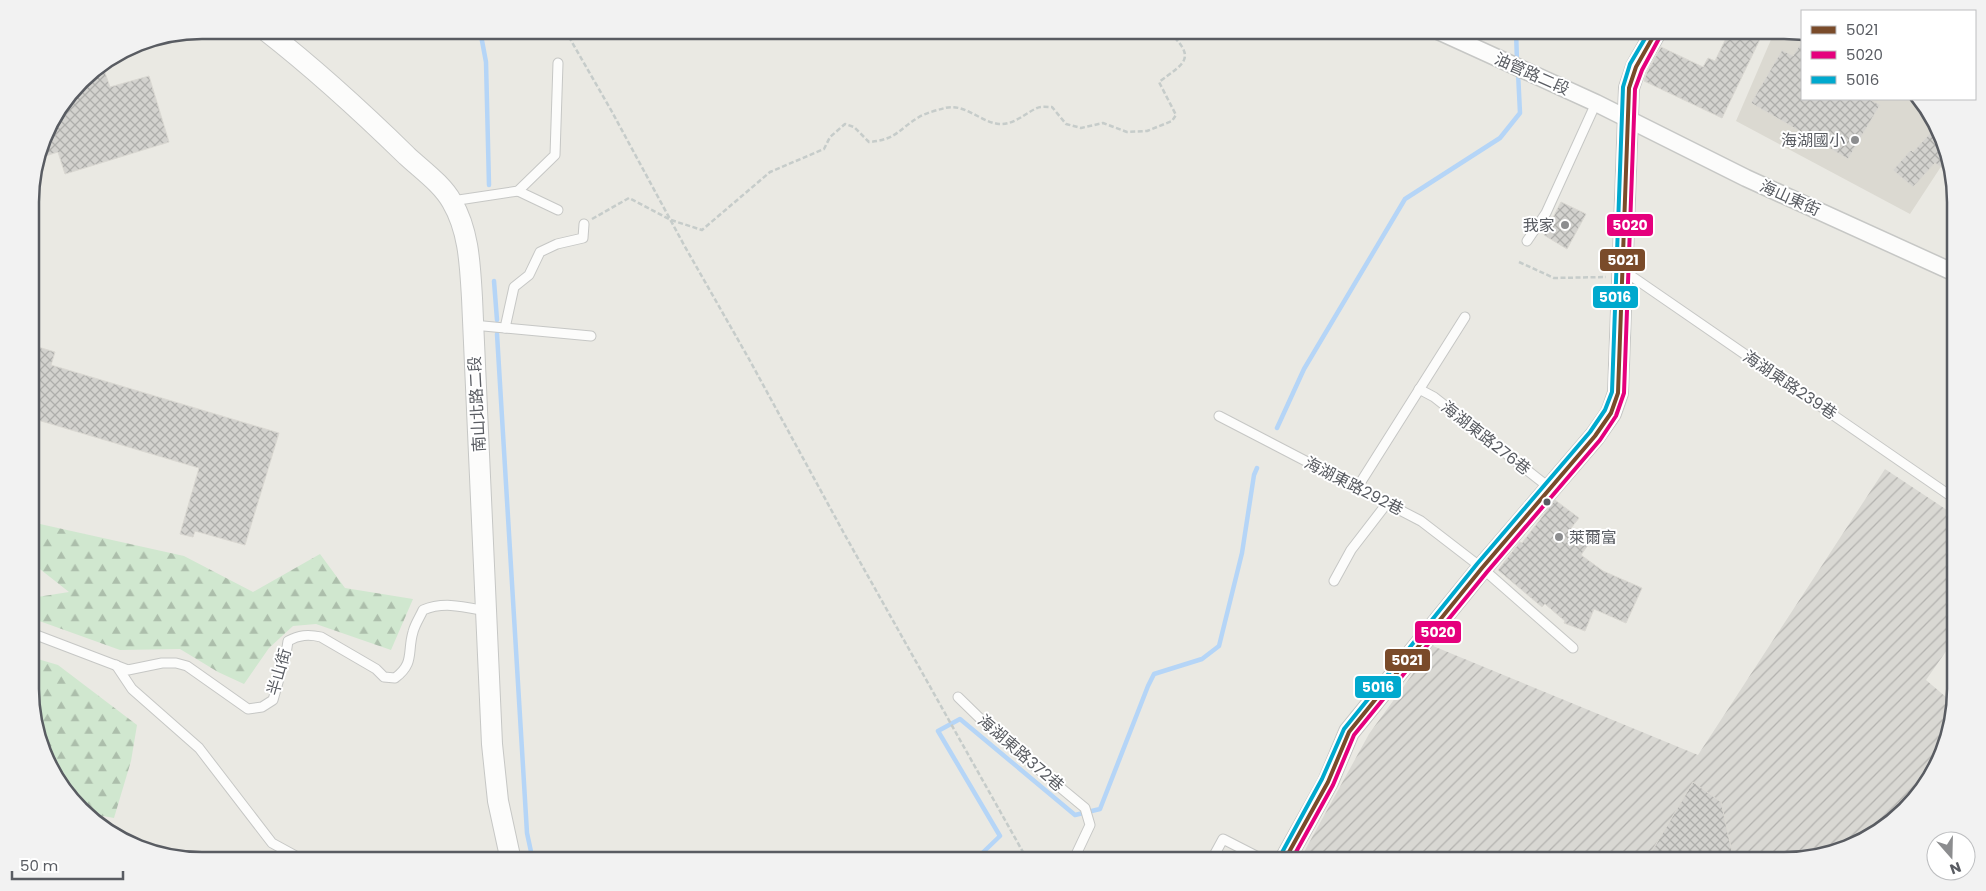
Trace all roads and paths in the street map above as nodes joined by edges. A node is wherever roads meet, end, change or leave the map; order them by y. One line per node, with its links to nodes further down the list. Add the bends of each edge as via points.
1 (276, 39): 10 (street, 南山北路二段, via 361,112)
2 (570, 39): 12 (path)
3 (1175, 39): 12 (path, via 1186,58 1183,65 1159,82 1176,115 1172,121 1147,131 1127,132 1103,123 1082,128 1066,124 1052,107 1038,107 1019,120 1000,124 983,120 967,110 948,108 920,116 896,135 870,142 854,127 845,124 830,137 824,149 770,172 702,230)
4 (1456, 39): 7 (street, 油管路二段)
5 (1652, 39): 8 (street, via 1636,66 1629,88)
6 (558, 63): 9 (lane, via 555,154)
7 (1596, 102): 8 (street, 油管路二段); 14 (lane, via 1546,213)
8 (1627, 119): 16 (street, 海山東街, via 1746,178); 17 (street)
9 (518, 191): 10 (lane); 11 (lane)
10 (452, 201): 19 (street, 南山北路二段, via 463,227 469,256)
11 (558, 210)
12 (671, 220): 13 (path, via 629,198); 37 (path)
13 (584, 224): 20 (lane, via 583,238 540,252 529,275 514,287)
14 (1527, 241)
15 (1519, 262): 17 (path, via 1554,278)
16 (1947, 269)
17 (1624, 274): 25 (street, via 1618,393 1611,413 1596,436); 26 (lane, 海湖東路239巷)
18 (1465, 317): 22 (lane)
19 (474, 325): 20 (lane); 30 (street, 南山北路二段)
20 (505, 328): 21 (lane)
21 (591, 336)
22 (1419, 389): 24 (lane); 25 (lane, 海湖東路276巷, via 1434,397)
23 (1219, 416): 24 (lane, 海湖東路292巷)
24 (1357, 488): 27 (lane, 海湖東路292巷)
25 (1552, 489): 28 (street)
26 (1947, 493)
27 (1388, 502): 28 (lane, 海湖東路292巷, via 1421,521); 29 (lane, via 1351,550)
28 (1482, 568): 32 (lane, 海湖東路292巷); 41 (street, via 1349,732 1328,782)
29 (1334, 581)
30 (487, 611): 33 (lane, 半山街, via 449,604 424,610 413,632 409,664 395,678 384,677 321,637 311,634 298,636 288,641 273,700 262,707 248,709 187,666 162,663 128,670); 36 (street, 南山北路二段, via 492,744 498,801)
31 (39, 636): 33 (lane, 半山街)
32 (1574, 648)
33 (116, 665): 35 (lane, via 132,689 199,748 272,843)
34 (958, 697): 38 (lane, 海湖東路372巷, via 997,735 1085,808 1090,825)
35 (288, 852)
36 (509, 852)
37 (1023, 852)
38 (1076, 852)
39 (1216, 852): 40 (lane, via 1223,839)
40 (1248, 852)
41 (1289, 852)

